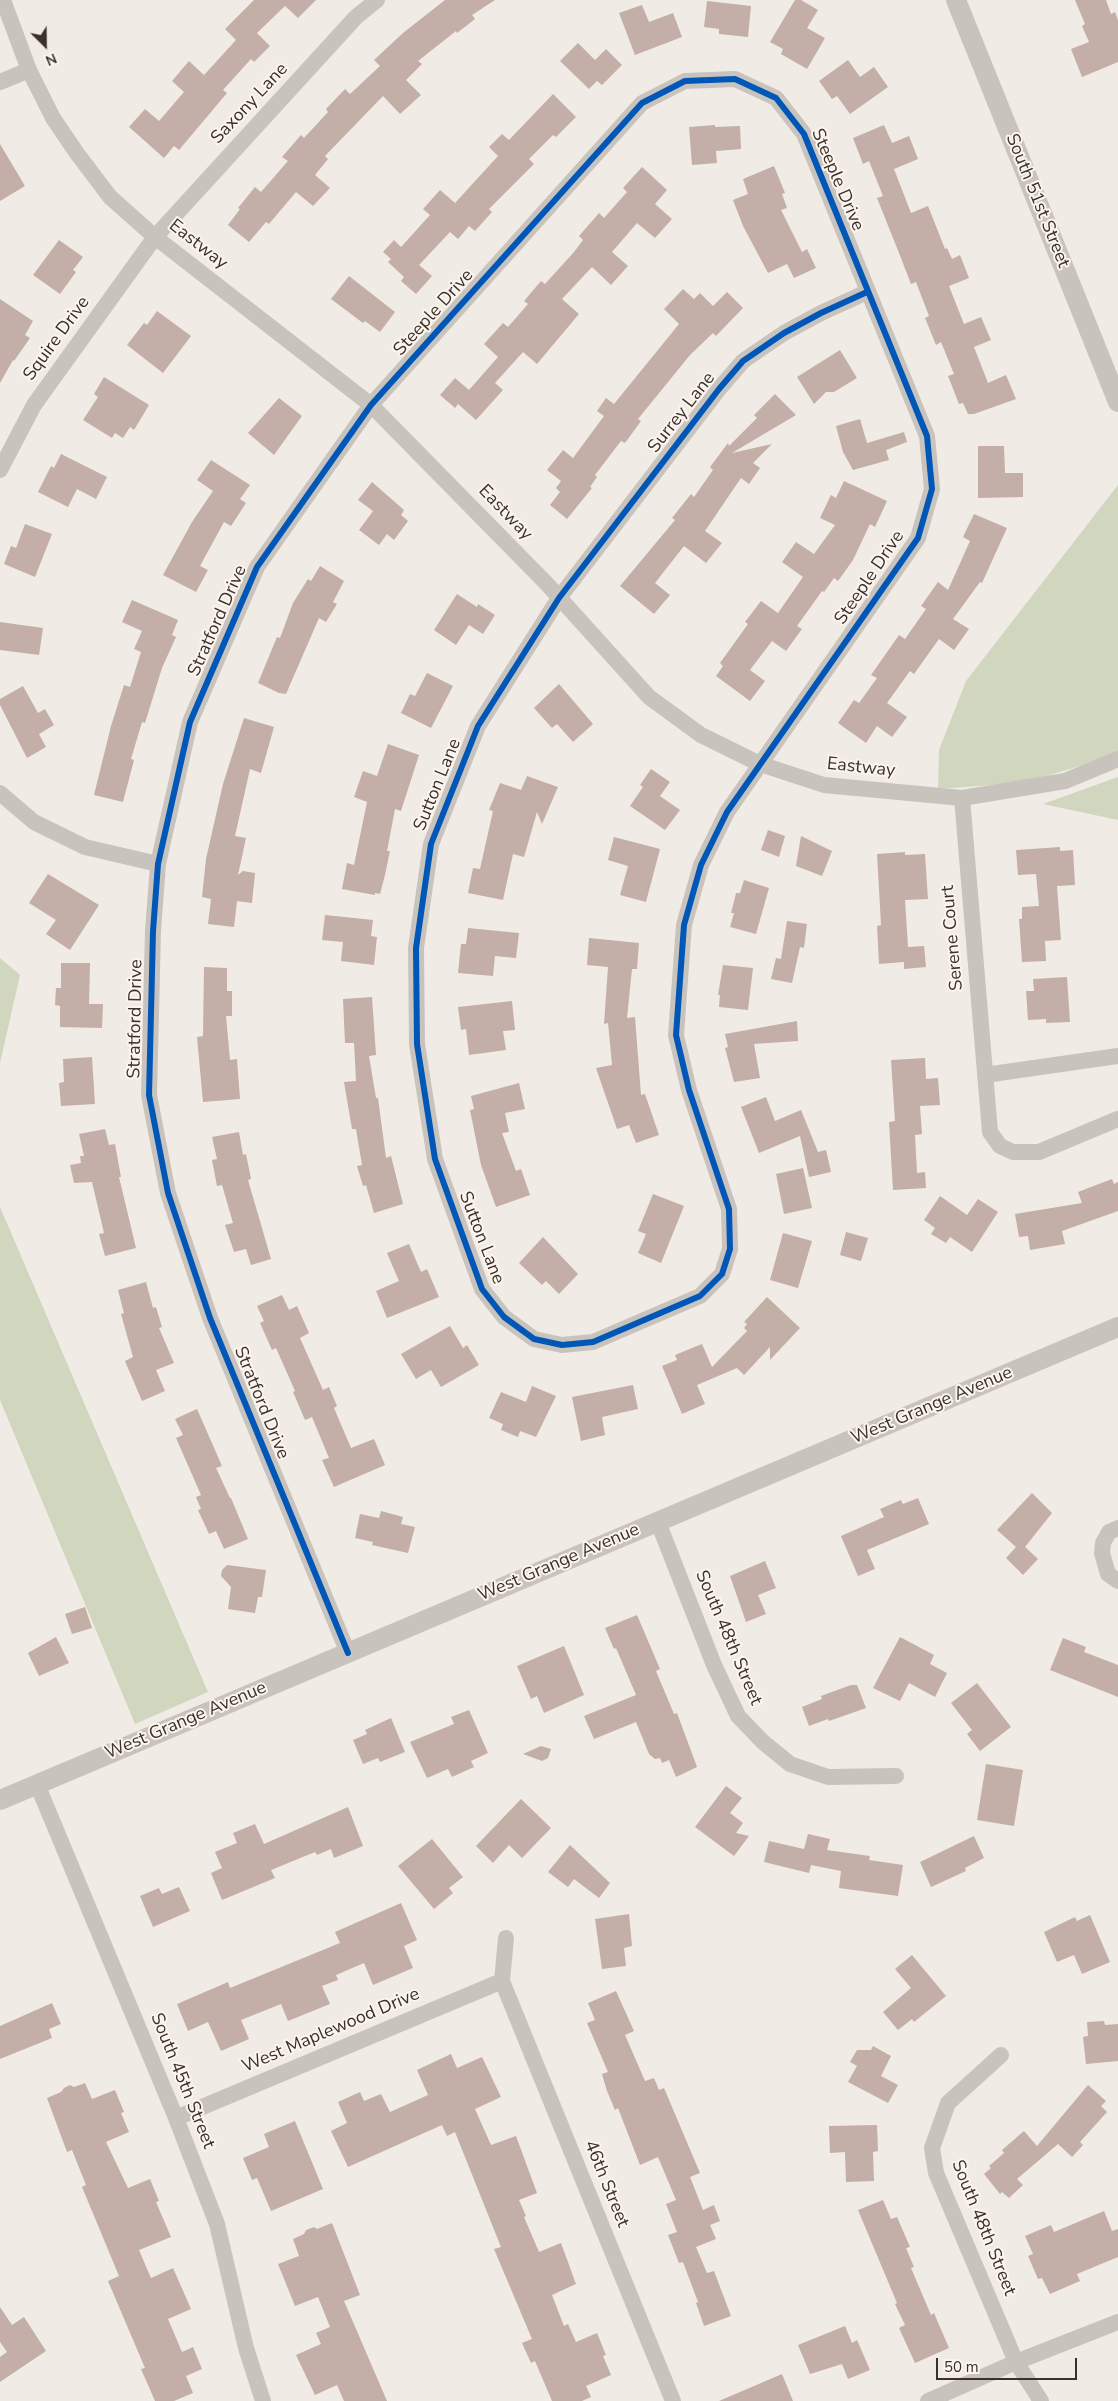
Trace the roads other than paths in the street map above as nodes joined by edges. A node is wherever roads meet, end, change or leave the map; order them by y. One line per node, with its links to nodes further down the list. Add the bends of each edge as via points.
1 (3, 0): 4 (street, Eastway)
2 (377, 0): 6 (street, Saxony Lane, via 356,17)
3 (956, 0): 8 (street, South 51st Street)
4 (29, 70): 5 (street); 6 (street, Eastway, via 76,152 110,197)
5 (0, 82)
6 (155, 238): 9 (street, Eastway); 10 (street, Squire Drive, via 34,405)
7 (867, 292): 9 (street, Steeple Drive, via 804,134 776,98 735,79 685,80 642,103); 11 (street, Surrey Lane, via 784,333 743,361); 13 (street, Steeple Drive, via 927,436 932,489 918,538)
8 (1118, 402)
9 (371, 405): 11 (street, Eastway); 16 (street, Stratford Drive, via 257,568 190,722)
10 (0, 470)
11 (560, 598): 13 (street, Eastway, via 649,697 701,735); 13 (street, Sutton Lane, via 478,726 431,844 416,948 417,1044 435,1159 482,1289 504,1317 534,1339 562,1345 593,1342 700,1296 722,1274 730,1250 729,1209 682,1063 676,1035 678,985 684,925 701,865 727,812)
12 (1118, 759): 15 (street, Eastway, via 1066,781)
13 (760, 764): 15 (street, Eastway, via 824,785)
14 (0, 793): 16 (street, via 34,822 85,847)
15 (962, 798): 18 (street, Serene Court)
16 (158, 864): 24 (street, Stratford Drive, via 149,1095 168,1193 210,1318)
17 (1118, 1056): 18 (street)
18 (985, 1075): 19 (street, Serene Court, via 990,1132 1000,1146 1013,1152 1039,1152)
19 (1118, 1119)
20 (1118, 1327): 21 (street, West Grange Avenue)
21 (658, 1522): 24 (street, West Grange Avenue); 25 (street, South 48th Street, via 714,1665 738,1716 790,1764 828,1777)
22 (1118, 1528): 23 (street, via 1109,1532 1102,1553 1108,1574)
23 (1118, 1582)
24 (348, 1653): 26 (street, West Grange Avenue)
25 (896, 1776)
26 (37, 1784): 27 (street, West Grange Avenue); 31 (street, South 45th Street)
27 (0, 1800)
28 (506, 1938): 29 (street)
29 (502, 1981): 31 (street, West Maplewood Drive); 35 (street, 46th Street)
30 (1001, 2055): 33 (street, South 48th Street, via 948,2103 932,2148 936,2173)
31 (176, 2118): 34 (street, South 45th Street, via 217,2224 246,2348)
32 (1118, 2322): 33 (street)
33 (1016, 2362): 36 (street); 37 (street, South 48th Street)
34 (263, 2401)
35 (674, 2401)
36 (928, 2401)
37 (1042, 2401)

